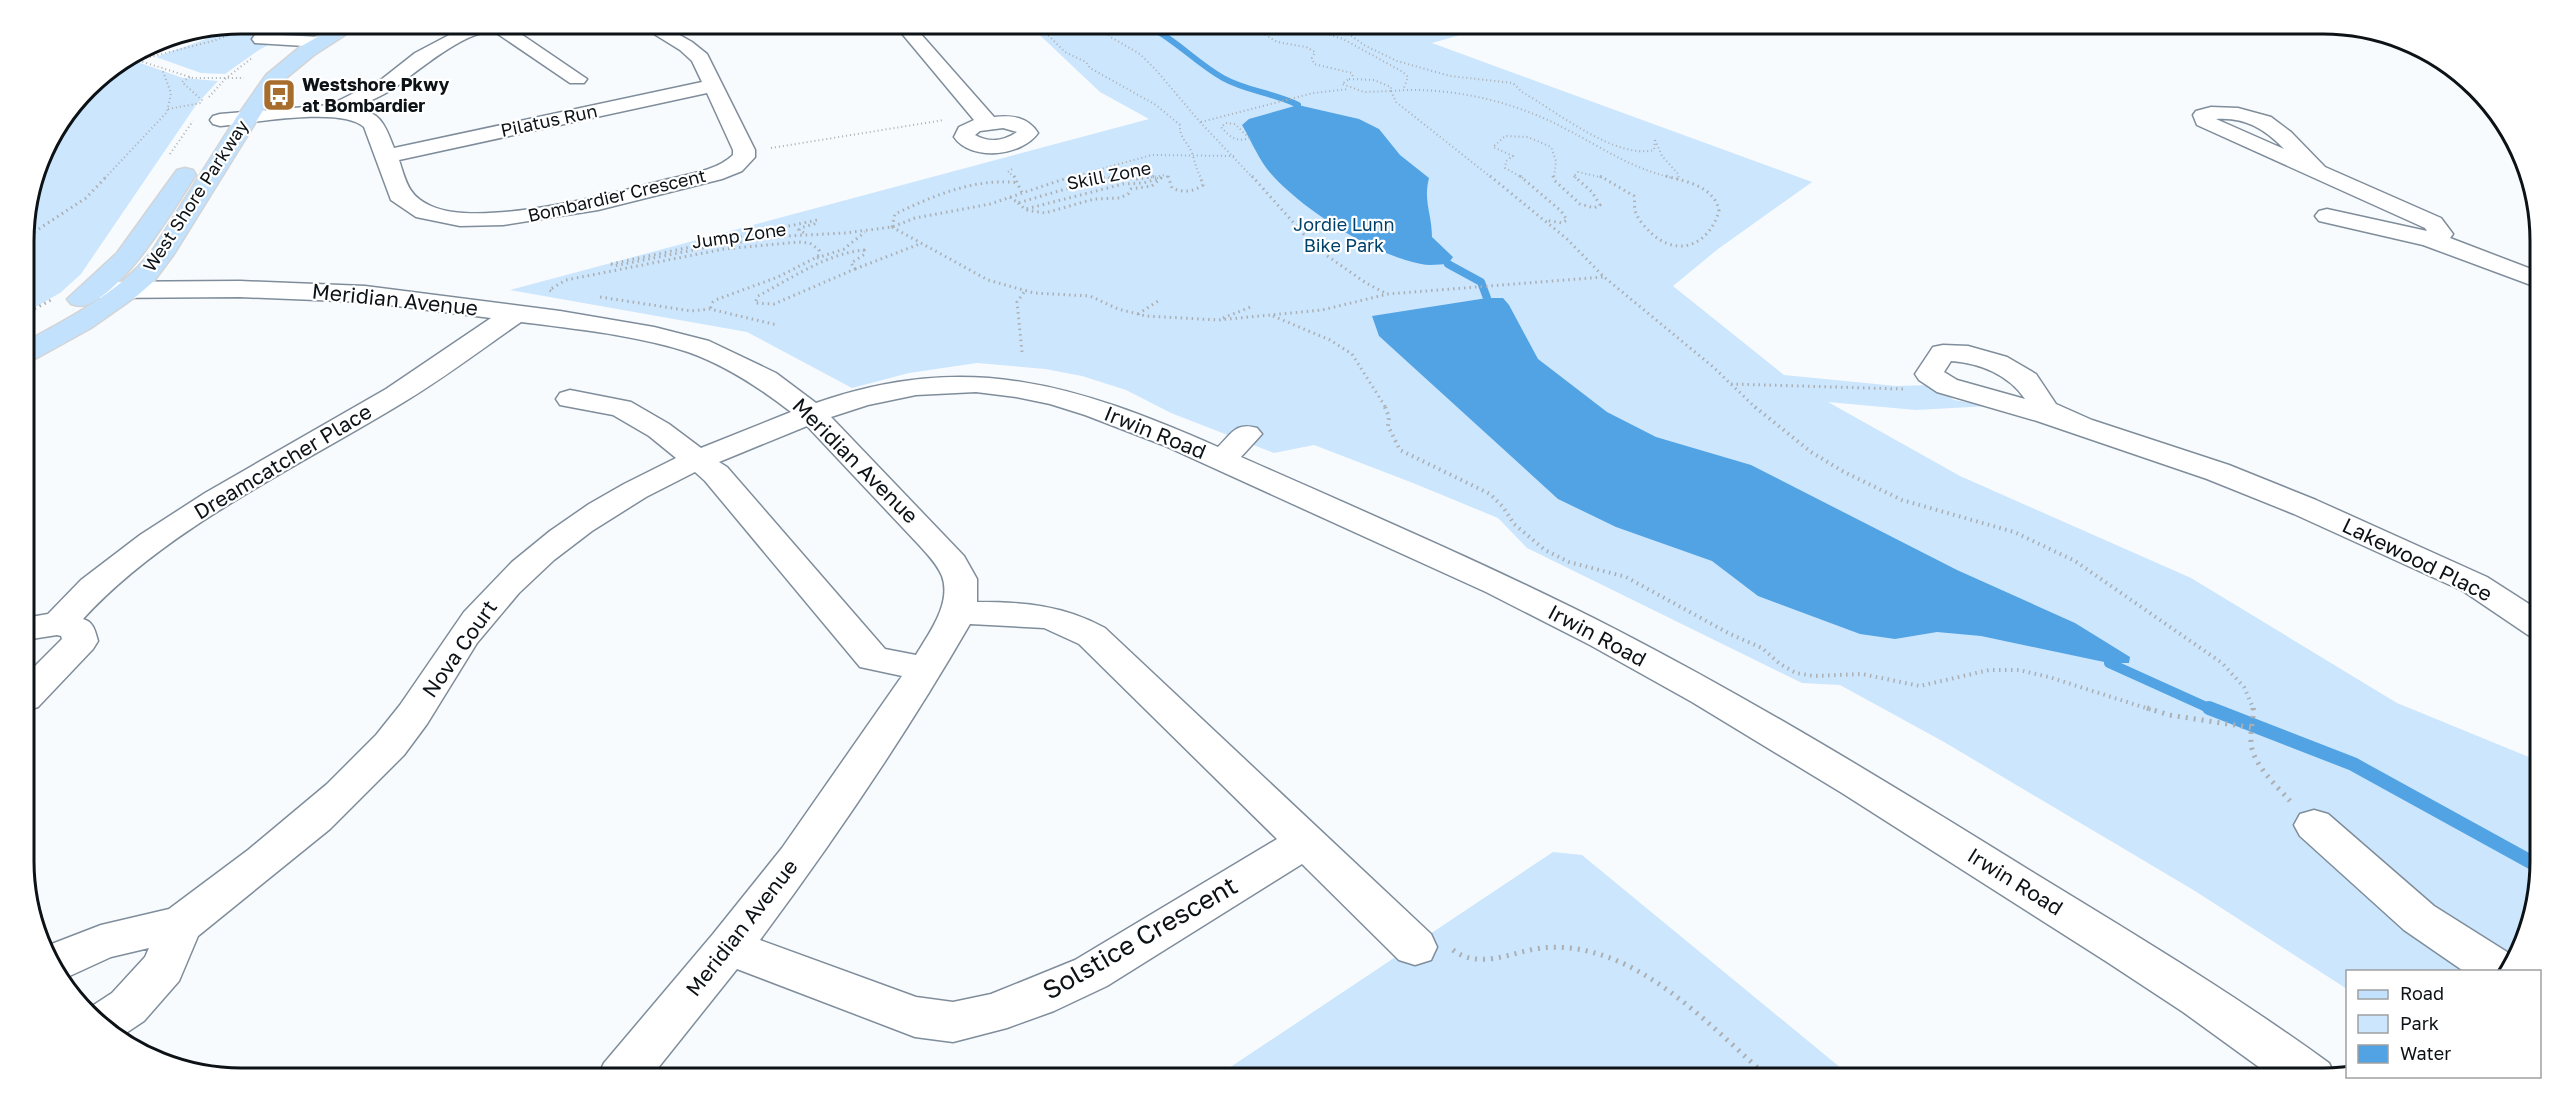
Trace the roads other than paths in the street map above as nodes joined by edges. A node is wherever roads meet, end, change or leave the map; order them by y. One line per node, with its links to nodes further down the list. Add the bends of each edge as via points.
1 (464, 34): 9 (street, Bombardier Crescent, via 422,57 384,87)
2 (509, 34): 7 (street)
3 (665, 34): 8 (street, Bombardier Crescent, via 700,58)
4 (912, 34): 12 (street)
5 (319, 36): 6 (street); 10 (main road, West Shore Parkway, via 273,79); 11 (main road, West Shore Parkway, via 255,72)
6 (261, 39)
7 (577, 79)
8 (712, 86): 13 (street, Pilatus Run); 13 (street, Bombardier Crescent, via 744,150 741,162 714,174 559,212 509,219 430,213 415,208 399,195)
9 (337, 109): 10 (street, Bombardier Crescent); 13 (street, Bombardier Crescent, via 370,120)
10 (246, 118): 11 (street, Bombardier Crescent); 19 (main road, West Shore Parkway, via 162,254)
11 (220, 120): 18 (main road, West Shore Parkway, via 137,247)
12 (988, 123)
13 (386, 156)
14 (2318, 172): 16 (street, via 2433,223 2441,234)
15 (2327, 216): 16 (street)
16 (2430, 240): 17 (street)
17 (2530, 278)
18 (94, 290): 19 (street, Meridian Avenue); 21 (main road, West Shore Parkway)
19 (129, 290): 20 (street, Meridian Avenue, via 341,293); 22 (main road, West Shore Parkway)
20 (516, 313): 24 (street, Meridian Avenue, via 654,335 699,347 766,379); 31 (street, Dreamcatcher Place, via 396,395 152,542)
21 (35, 326)
22 (35, 348)
23 (570, 399): 27 (street, via 621,408)
24 (812, 414): 27 (street, Nova Court); 28 (street, Irwin Road, via 894,388 976,380 1124,418); 29 (street, Meridian Avenue, via 952,563 960,579)
25 (2081, 426): 25 (street, Lakewood Place, via 2046,410 2026,380 1997,363 1968,354 1943,353 1929,374 1953,388); 30 (street, Lakewood Place, via 2120,440 2185,479 2213,490 2324,516 2475,584)
26 (1246, 434): 28 (street)
27 (698, 459): 32 (street, via 716,474 873,659); 36 (street, Nova Court, via 616,501 568,534 509,583 475,622 395,740 349,789 301,833)
28 (1222, 460): 42 (street, Irwin Road, via 1412,543 1702,691 2026,889 2203,1002)
29 (959, 614): 32 (street, Meridian Avenue); 35 (street, via 1036,615 1075,624)
30 (2530, 620)
31 (42, 626): 33 (street, Dreamcatcher Place, via 77,629 80,641)
32 (926, 669): 38 (street, Meridian Avenue, via 804,850)
33 (34, 690)
34 (2314, 825): 40 (street, via 2419,918)
35 (1305, 842): 37 (street); 38 (street, Solstice Crescent, via 1091,972 1038,997 991,1014 953,1022 915,1017)
36 (180, 925): 39 (street, Nova Court, via 132,932 78,950); 41 (street, via 163,968 128,1007)
37 (1431, 945)
38 (729, 947): 43 (street, Meridian Avenue)
39 (60, 961)
40 (2499, 970)
41 (109, 1020)
42 (2296, 1067)
43 (629, 1068)

